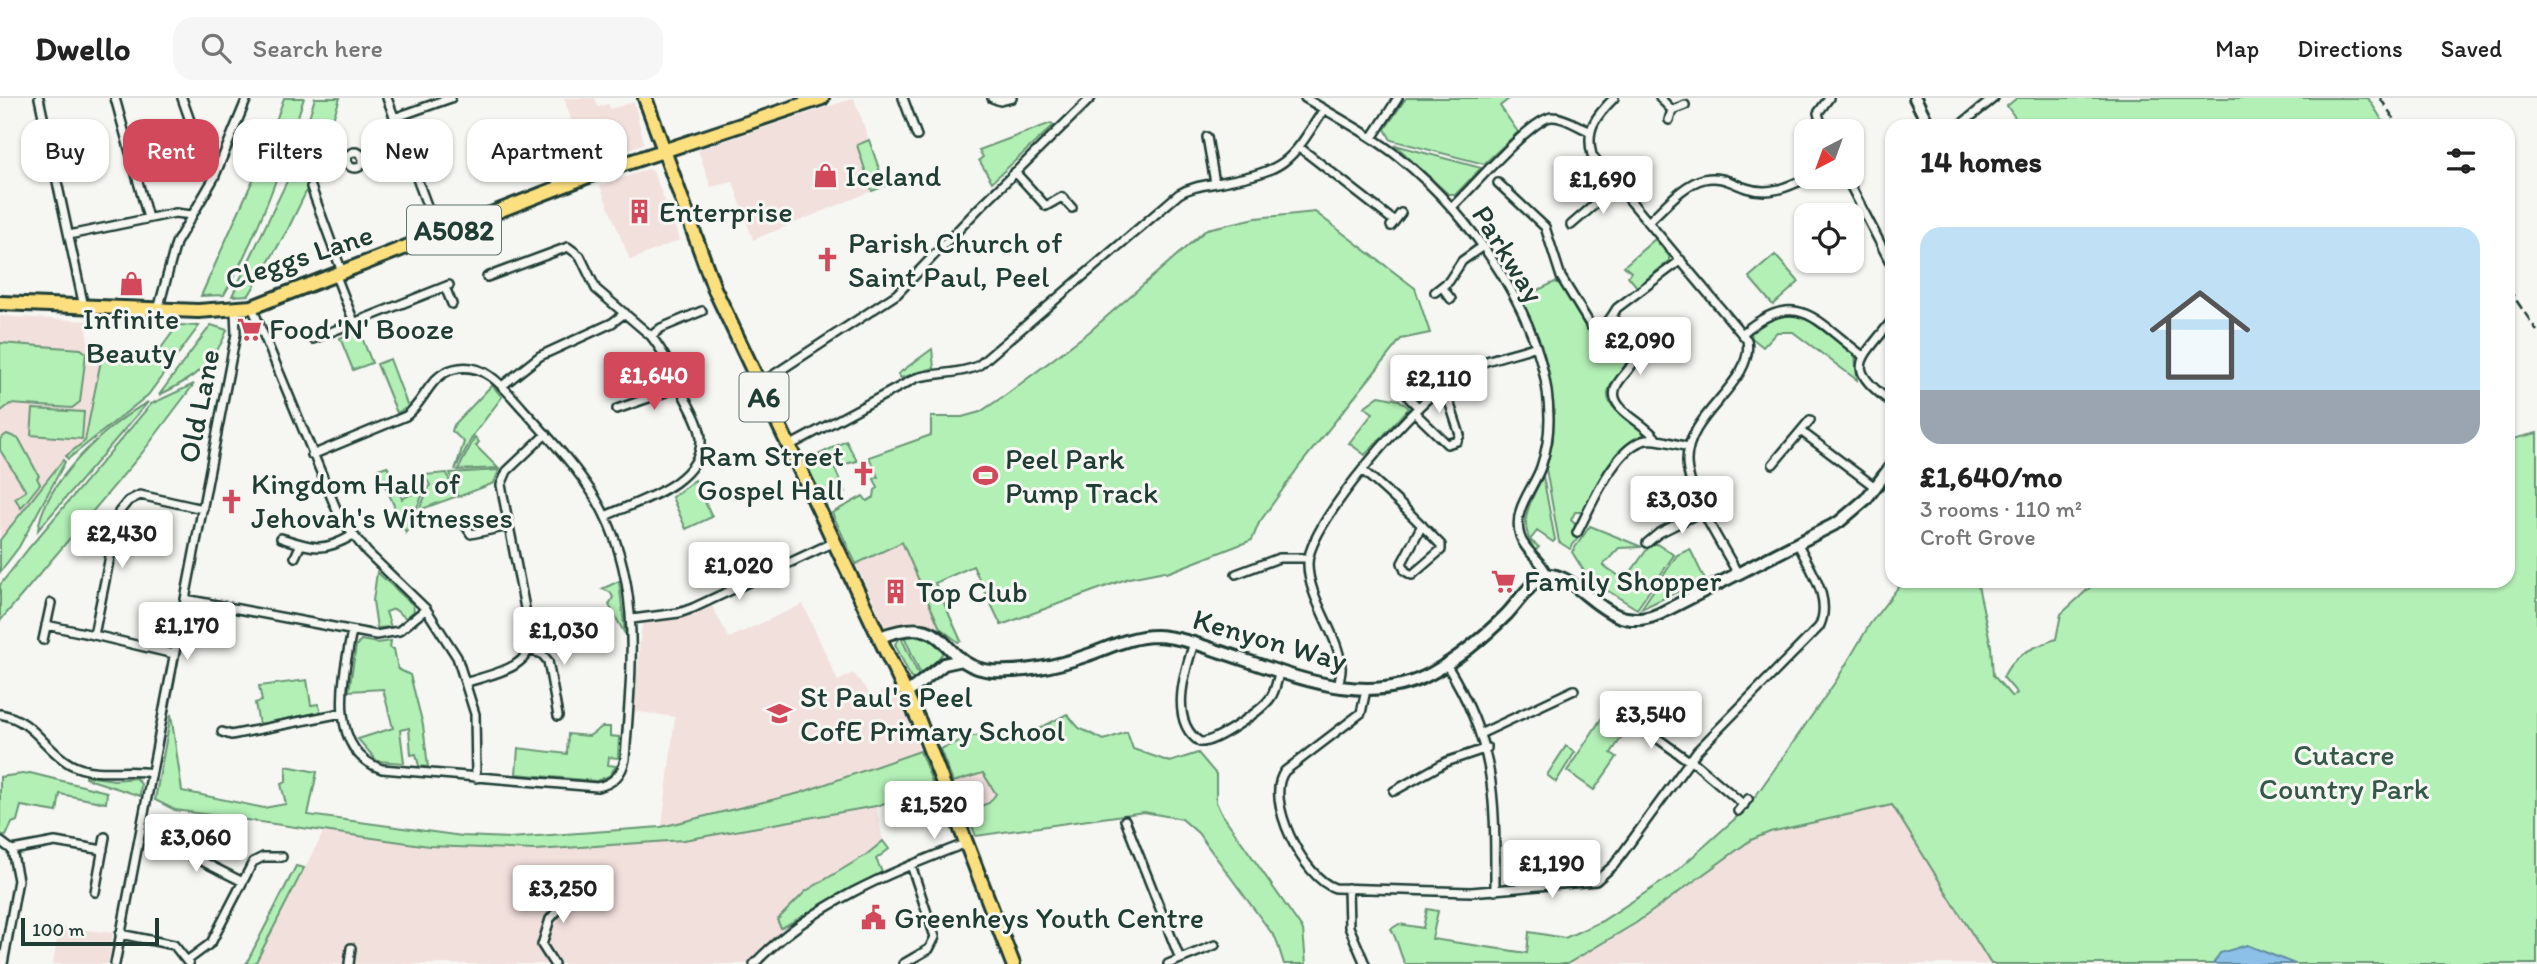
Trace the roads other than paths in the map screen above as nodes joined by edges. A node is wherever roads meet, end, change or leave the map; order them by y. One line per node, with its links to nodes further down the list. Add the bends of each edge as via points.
1 (38, 98): 58 (street)
2 (115, 98): 54 (street)
3 (182, 98): 24 (street)
4 (247, 98): 35 (street)
5 (387, 98): 23 (street)
6 (451, 98): 23 (street)
7 (645, 98): 34 (main road, A6)
8 (822, 98): 34 (main road, A5082)
9 (903, 98): 30 (street)
10 (992, 98): 11 (street)
11 (1012, 98)
12 (1091, 98): 36 (street)
13 (1305, 98): 21 (street, Parkway)
14 (1398, 98): 32 (street)
15 (1614, 98): 29 (street)
16 (1660, 98): 22 (street)
17 (1829, 98): 25 (street, via 1818,113)
18 (1915, 98): 26 (street)
19 (1994, 98): 27 (street)
20 (1685, 104): 22 (street)
21 (1324, 109): 32 (street, Parkway); 33 (street)
22 (1672, 110): 28 (street)
23 (394, 118)
24 (189, 119)
25 (1820, 119)
26 (1926, 119)
27 (1968, 119)
28 (1669, 120)
29 (1589, 131): 43 (street, via 1592,155); 50 (street, via 1558,118 1545,119)
30 (917, 136)
31 (1206, 136): 40 (street)
32 (1372, 138): 50 (street, Parkway, via 1415,170)
33 (1299, 147): 40 (street, via 1275,170); 51 (street, via 1392,223)
34 (663, 150): 45 (main road, Cleggs Lane / A5082); 85 (main road, A6, via 714,288)
35 (219, 166)
36 (1015, 172): 49 (street, via 1043,204 1049,206 1062,197); 85 (street, via 897,294)
37 (212, 182): 52 (street)
38 (418, 182): 59 (street)
39 (558, 182): 45 (street)
40 (1215, 183): 95 (street, via 1179,194 978,366 916,378)
41 (1497, 183): 47 (street)
42 (1794, 184): 55 (street, via 1763,192 1719,178 1704,179 1690,185)
43 (1616, 186): 53 (street); 55 (street)
44 (311, 187): 63 (street)
45 (560, 188): 59 (main road, Cleggs Lane / A5082)
46 (1852, 189): 61 (street)
47 (1509, 192): 48 (street); 76 (street, via 1545,227 1556,267 1587,323 1596,328)
48 (1503, 200)
49 (1072, 208)
50 (1451, 208): 60 (street, Parkway)
51 (1401, 213)
52 (192, 215): 54 (street); 72 (street, via 171,258)
53 (1581, 216): 56 (street); 57 (street)
54 (148, 218): 58 (street)
55 (1648, 222): 62 (street)
56 (1587, 223)
57 (1571, 225)
58 (69, 235): 70 (street)
59 (438, 236): 63 (main road, Cleggs Lane / A5082)
60 (1483, 246): 65 (street, via 1462,261); 82 (street, Parkway, via 1515,300)
61 (1885, 252)
62 (1681, 260): 76 (street, via 1617,308); 79 (street)
63 (340, 275): 71 (main road, Cleggs Lane / A5082); 77 (street)
64 (487, 277): 75 (street, via 498,278 568,247 580,256 596,289)
65 (1443, 287): 66 (street); 67 (street)
66 (1435, 292)
67 (1451, 299)
68 (0, 303): 70 (main road, Cleggs Lane / A5082)
69 (452, 304): 77 (street, via 447,286)
70 (84, 307): 72 (main road, Cleggs Lane / A5082)
71 (252, 307): 73 (main road, Cleggs Lane / A5082); 97 (street)
72 (158, 310): 73 (main road, Cleggs Lane / A5082)
73 (230, 310): 102 (street, Old Lane, via 236,334)
74 (702, 311): 80 (street, via 690,312)
75 (625, 313): 80 (street); 86 (street, via 540,356)
76 (1614, 318): 94 (street, via 1635,355 1614,396)
77 (355, 322): 81 (street)
78 (1885, 329): 83 (street)
79 (1743, 333): 83 (street, via 1772,312 1794,309); 96 (street, via 1748,346 1746,363 1703,419)
80 (651, 336): 87 (street)
81 (313, 339)
82 (1534, 346): 84 (street, via 1471,367); 120 (street, Parkway, via 1546,397 1548,435 1518,524 1522,542)
83 (1863, 356): 88 (street, via 1865,382)
84 (1442, 384): 90 (street); 90 (street, via 1434,379 1417,385 1408,395); 90 (street, via 1460,435 1457,441 1447,444)
85 (758, 385): 95 (main road, A6)
86 (502, 386): 93 (street); 97 (street, via 477,369 453,369 433,381 406,416)
87 (680, 387): 89 (street); 104 (street, via 699,430 695,462 676,482)
88 (1885, 398)
89 (620, 406)
90 (1416, 410): 99 (street)
91 (1810, 420): 92 (street)
92 (1802, 432): 98 (street); 101 (street)
93 (546, 435): 104 (street, via 575,468); 107 (street, via 504,475 501,491)
94 (1657, 440): 96 (street); 108 (street, via 1635,443 1621,454 1580,519)
95 (788, 447): 111 (main road, A6)
96 (1688, 447): 103 (street, via 1689,474)
97 (312, 455): 109 (street, via 334,507)
98 (1773, 464)
99 (1362, 470): 106 (street); 117 (street, via 1314,540)
100 (1885, 474): 101 (street)
101 (1875, 487): 114 (street, via 1849,515)
102 (202, 509): 122 (street, Old Lane); 128 (street, via 140,495 124,506)
103 (1705, 510): 112 (street); 121 (street)
104 (606, 516): 125 (street)
105 (465, 525): 107 (street, via 471,534)
106 (1422, 525): 106 (street, via 1402,563 1412,575 1442,548)
107 (509, 526): 132 (street, via 531,639)
108 (1577, 533)
109 (352, 535): 113 (street, via 325,548); 124 (street)
110 (281, 537): 113 (street)
111 (834, 542): 125 (street, via 693,608); 129 (main road, A6)
112 (1647, 543)
113 (301, 544): 115 (street)
114 (1798, 544): 121 (street); 149 (street, via 1824,598 1821,622)
115 (295, 557)
116 (1247, 557): 118 (street)
117 (1308, 558): 118 (street, via 1279,558); 138 (street, via 1309,580 1341,664)
118 (1252, 568): 119 (street)
119 (1236, 574)
120 (1547, 574): 121 (street, via 1611,613 1637,620 1659,614); 135 (street, Kenyon Way)
121 (1738, 574)
122 (185, 599): 127 (street); 133 (street, Old Lane)
123 (51, 603): 126 (street)
124 (426, 609): 127 (street, via 391,633); 137 (street)
125 (632, 619): 151 (street, via 625,759 617,776 597,788)
126 (46, 625): 128 (street); 130 (street)
127 (352, 631): 142 (street)
128 (94, 635): 133 (street)
129 (880, 637): 134 (street, Kenyon Way, via 921,628); 141 (main road, A6)
130 (43, 640)
131 (1194, 643): 134 (street, Kenyon Way, via 1143,637 1066,662 1006,671 982,669); 136 (street, Kenyon Way); 136 (street, via 1181,701 1192,735 1200,742 1212,741 1266,703)
132 (529, 650): 137 (street, via 514,666); 144 (street, via 548,660)
133 (174, 654): 150 (street, Old Lane)
134 (962, 660): 141 (street, via 944,664)
135 (1447, 664): 139 (street, Kenyon Way, via 1409,682); 147 (street)
136 (1280, 670): 138 (street, Kenyon Way)
137 (468, 682): 151 (street, via 475,714)
138 (1338, 687): 139 (street, Kenyon Way)
139 (1366, 690): 166 (street, via 1362,713 1282,775 1277,791 1312,875 1329,886)
140 (1574, 690): 147 (street, via 1563,690)
141 (906, 694): 159 (main road, A6)
142 (342, 713): 146 (street, via 231,735); 151 (street, via 351,740 376,767)
143 (0, 714): 150 (street, via 27,724 76,766 109,773)
144 (558, 716)
145 (1629, 718): 149 (street, via 1633,726)
146 (222, 732)
147 (1482, 733): 148 (street)
148 (1487, 748): 152 (street, via 1446,762); 168 (street, via 1494,795)
149 (1690, 760): 153 (street); 168 (street, via 1614,865 1596,881)
150 (151, 773): 170 (street, Old Lane)
151 (475, 778)
152 (1394, 791)
153 (1743, 805)
154 (1125, 820): 173 (street)
155 (169, 831): 158 (street)
156 (105, 837): 161 (street)
157 (0, 841): 160 (street)
158 (164, 842): 162 (street); 165 (street)
159 (967, 843): 164 (street); 181 (main road, A6)
160 (12, 850): 161 (street, via 55,842); 175 (street, via 18,880)
161 (103, 850): 169 (street)
162 (159, 851)
163 (282, 857): 165 (street, via 257,859)
164 (911, 865): 179 (street, via 804,921); 180 (street, via 935,937 929,949)
165 (241, 881): 174 (street, via 211,943)
166 (1348, 888): 168 (street); 183 (street, via 1349,927)
167 (575, 891): 178 (street, via 545,929 542,946)
168 (1495, 891)
169 (95, 892)
170 (120, 934): 174 (street, via 168,943); 176 (street, Old Lane)
171 (1215, 945): 173 (street)
172 (351, 948): 177 (street)
173 (1180, 959): 182 (street)
174 (189, 962)
175 (3, 964)
176 (115, 964)
177 (349, 964)
178 (554, 964)
179 (754, 964)
180 (903, 964)
181 (1013, 964)
182 (1168, 964)
183 (1365, 964)

